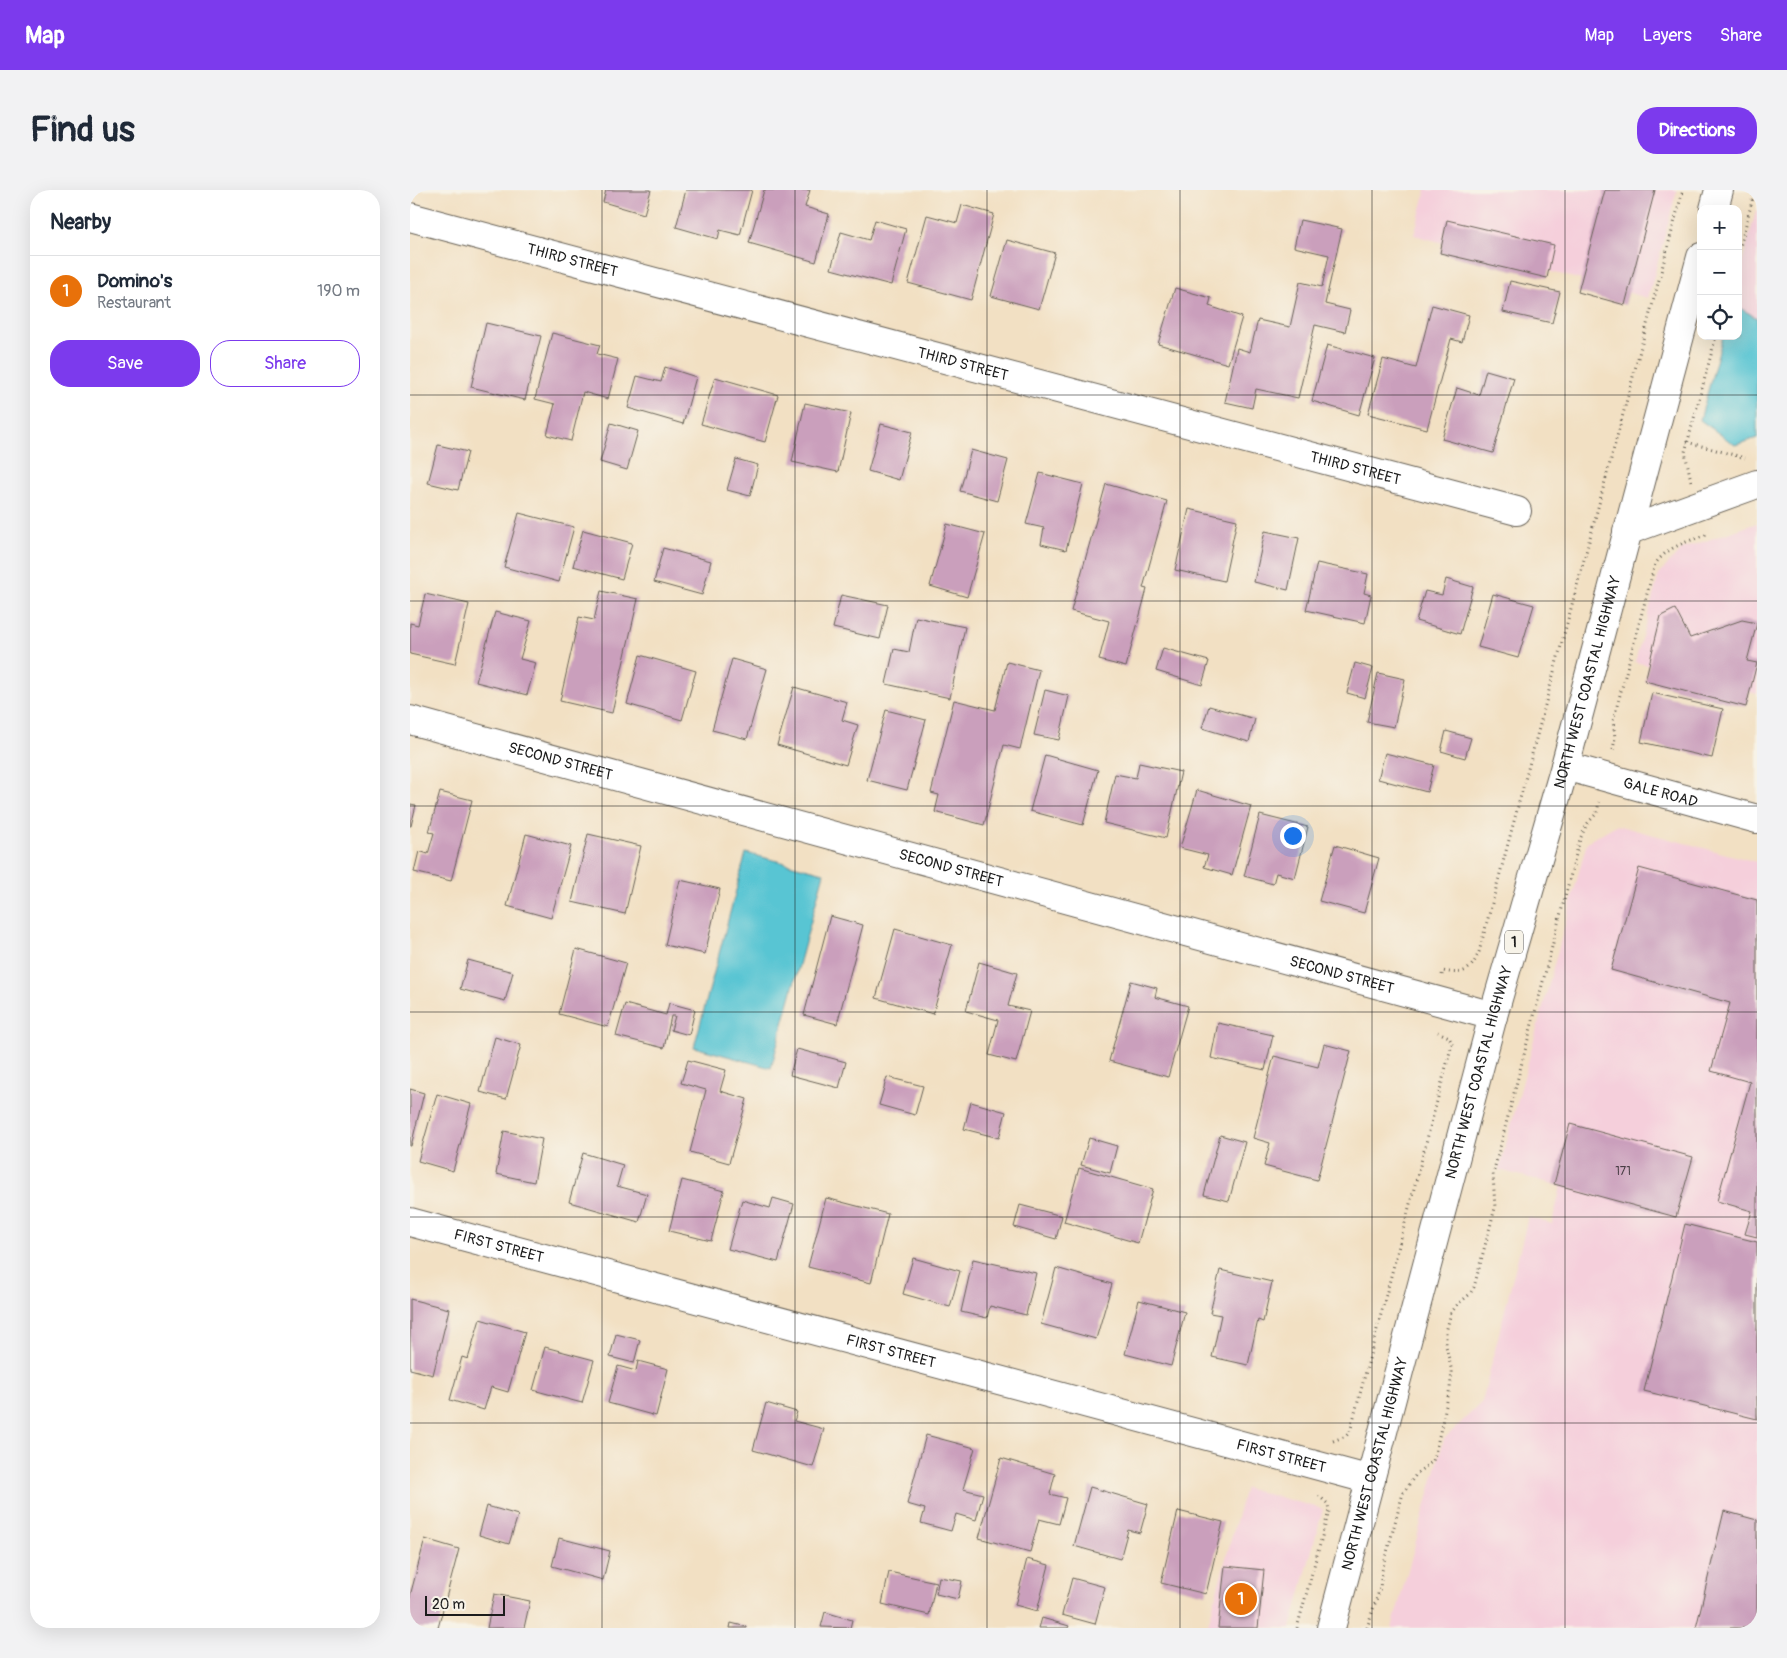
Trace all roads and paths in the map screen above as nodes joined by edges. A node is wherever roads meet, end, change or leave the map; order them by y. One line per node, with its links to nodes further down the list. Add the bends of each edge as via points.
1 (1683, 190): 20 (path, via 1479,952 1466,970 1457,974)
2 (1719, 190): 4 (main road)
3 (1755, 190): 6 (path)
4 (1715, 205)
5 (410, 217): 12 (main road, THIRD STREET)
6 (1739, 250)
7 (1697, 272): 14 (main road, NORTH WEST COASTAL HIGHWAY / 1)
8 (1715, 340): 9 (path)
9 (1688, 442): 10 (path); 11 (path, via 1685,452)
10 (1754, 472): 14 (main road)
11 (1691, 484)
12 (1517, 511)
13 (1703, 525): 16 (path, via 1705,535 1672,547 1655,564 1613,721)
14 (1627, 530): 17 (main road, NORTH WEST COASTAL HIGHWAY / 1)
15 (410, 720): 21 (main road, SECOND STREET)
16 (1614, 750)
17 (1565, 766): 19 (main road, GALE ROAD); 21 (main road, NORTH WEST COASTAL HIGHWAY / 1)
18 (1599, 803): 29 (path, via 1597,813 1580,839 1493,1174 1494,1208 1474,1287 1451,1313 1446,1332 1452,1372 1435,1454 1433,1461 1417,1473 1403,1493)
19 (1757, 819)
20 (1444, 971)
21 (1494, 1016): 25 (main road, NORTH WEST COASTAL HIGHWAY / 1)
22 (1435, 1030): 24 (path, via 1450,1036 1452,1044 1350,1432)
23 (410, 1222): 25 (main road, FIRST STREET)
24 (1331, 1442)
25 (1371, 1480): 28 (main road, NORTH WEST COASTAL HIGHWAY / 1)
26 (1319, 1496): 27 (path, via 1328,1504 1329,1511)
27 (1297, 1628)
28 (1331, 1628)
29 (1367, 1628)

